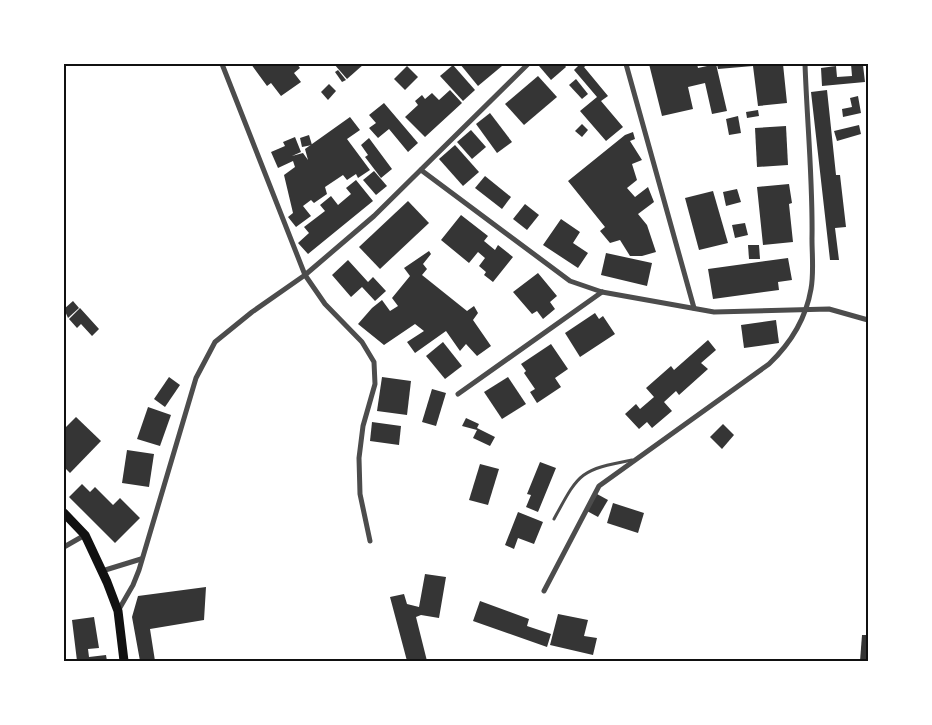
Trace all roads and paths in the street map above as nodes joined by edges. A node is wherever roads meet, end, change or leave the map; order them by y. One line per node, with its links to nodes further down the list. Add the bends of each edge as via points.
1 (222, 64): 6 (street)
2 (528, 64): 5 (street)
3 (626, 64): 8 (street)
4 (805, 64): 9 (street, via 812,208 811,288)
5 (420, 170): 6 (street, via 374,216); 7 (street, via 570,281)
6 (305, 275): 16 (street, via 325,304 362,342 374,362 375,384 363,426 359,458 360,494); 18 (street, via 215,342 204,360)
7 (602, 292): 8 (street); 11 (street)
8 (694, 308): 9 (street, via 714,312)
9 (806, 309): 10 (street, via 829,309); 12 (street, via 785,348 769,364)
10 (868, 320)
11 (458, 394)
12 (635, 460): 14 (lane, via 591,469 575,481); 20 (street, via 599,486)
13 (64, 513): 15 (main road)
14 (554, 519)
15 (85, 535): 17 (street); 19 (main road)
16 (370, 541)
17 (64, 548)
18 (141, 558): 19 (street); 21 (street, via 134,585)
19 (102, 571): 21 (main road)
20 (544, 591)
21 (118, 611): 22 (main road)
22 (124, 661)

